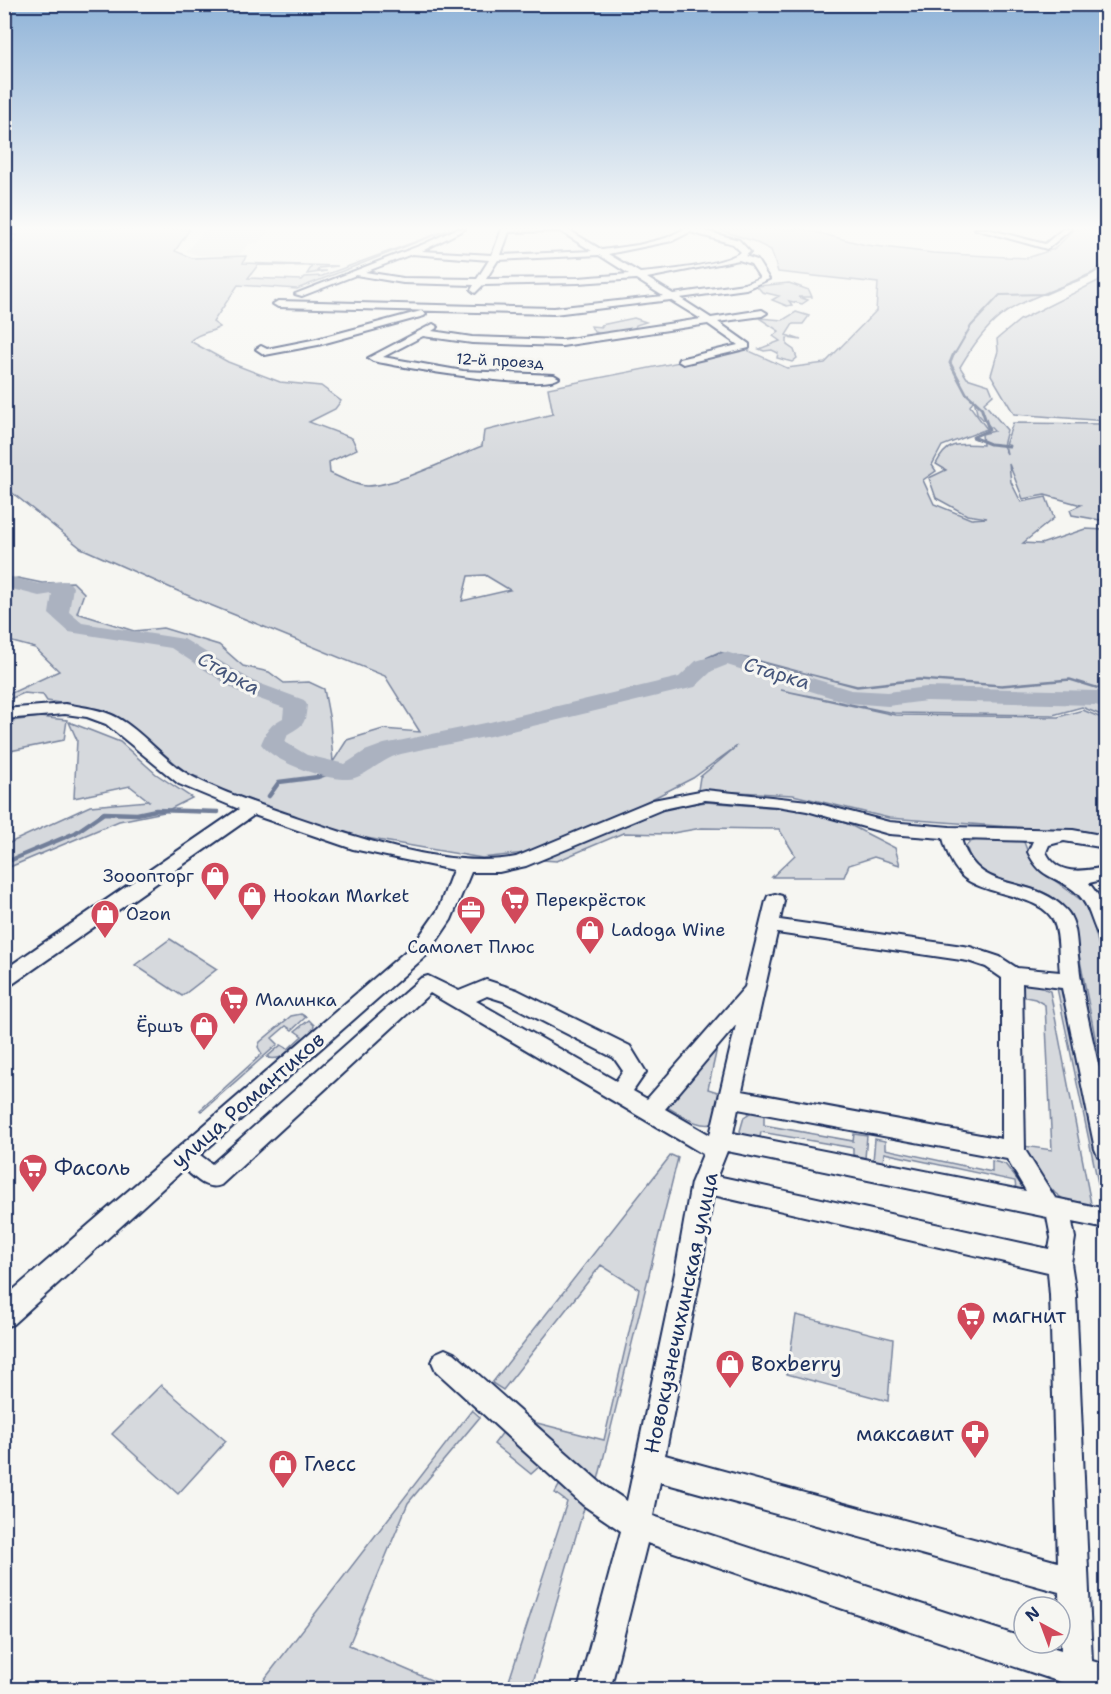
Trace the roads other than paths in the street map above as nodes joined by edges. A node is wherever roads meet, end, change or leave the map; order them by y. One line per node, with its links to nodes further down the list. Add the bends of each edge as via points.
1 (405, 308): 4 (street)
2 (585, 308): 5 (street)
3 (688, 308): 7 (street)
4 (436, 309): 5 (street); 9 (street, via 318,342 265,352)
5 (464, 309): 8 (street)
6 (762, 313): 7 (street)
7 (710, 321): 8 (street, via 562,343 472,340); 10 (street, via 746,346)
8 (423, 333): 11 (street, 12-й проезд, via 373,358 450,374 498,379)
9 (261, 349)
10 (683, 361)
11 (554, 378)
12 (4, 714): 13 (street, via 65,709 112,721 185,780)
13 (252, 808): 19 (street, via 359,844); 24 (street)
14 (950, 833): 15 (street); 19 (street, via 889,828 777,801 705,795 659,804 520,862); 25 (street, via 959,859 975,878 1032,896 1062,918)
15 (1017, 833): 16 (street); 18 (street)
16 (1065, 836): 17 (street); 18 (street, via 1044,839); 20 (street, via 1094,846)
17 (1107, 842)
18 (1037, 849): 21 (street, via 1044,864)
19 (463, 866): 34 (street, улица Романтиков, via 458,887 439,927 421,949)
20 (1103, 869): 21 (street, via 1084,879)
21 (1068, 877): 22 (street, via 1095,899)
22 (1107, 931)
23 (1012, 975): 25 (street); 26 (street, Новокузнечихинская улица, via 993,962 970,954 772,913); 33 (street)
24 (4, 980)
25 (1071, 981): 32 (street)
26 (754, 989): 29 (street, Новокузнечихинская улица); 30 (street)
27 (458, 1000): 28 (street); 28 (street, via 486,988 510,995 622,1052 635,1072); 34 (street, via 428,983 213,1178)
28 (619, 1093): 30 (street)
29 (729, 1098): 31 (street, Новокузнечихинская улица); 33 (street)
30 (650, 1111): 31 (street)
31 (718, 1145): 35 (street, Новокузнечихинская улица); 36 (street)
32 (1107, 1149)
33 (1014, 1151): 36 (street)
34 (183, 1156): 39 (street, улица Романтиков)
35 (703, 1183): 38 (street); 41 (street, Новокузнечихинская улица)
36 (1053, 1208): 37 (street); 38 (street, via 1063,1238)
37 (1107, 1219)
38 (1059, 1263): 43 (street, via 1064,1295)
39 (4, 1315)
40 (445, 1362): 42 (street, via 593,1495)
41 (650, 1465): 42 (street, Новокузнечихинская улица); 43 (street)
42 (638, 1525): 44 (street); 46 (street, Новокузнечихинская улица)
43 (1074, 1581): 44 (street)
44 (1077, 1671): 45 (street)
45 (1107, 1681)
46 (594, 1689)

